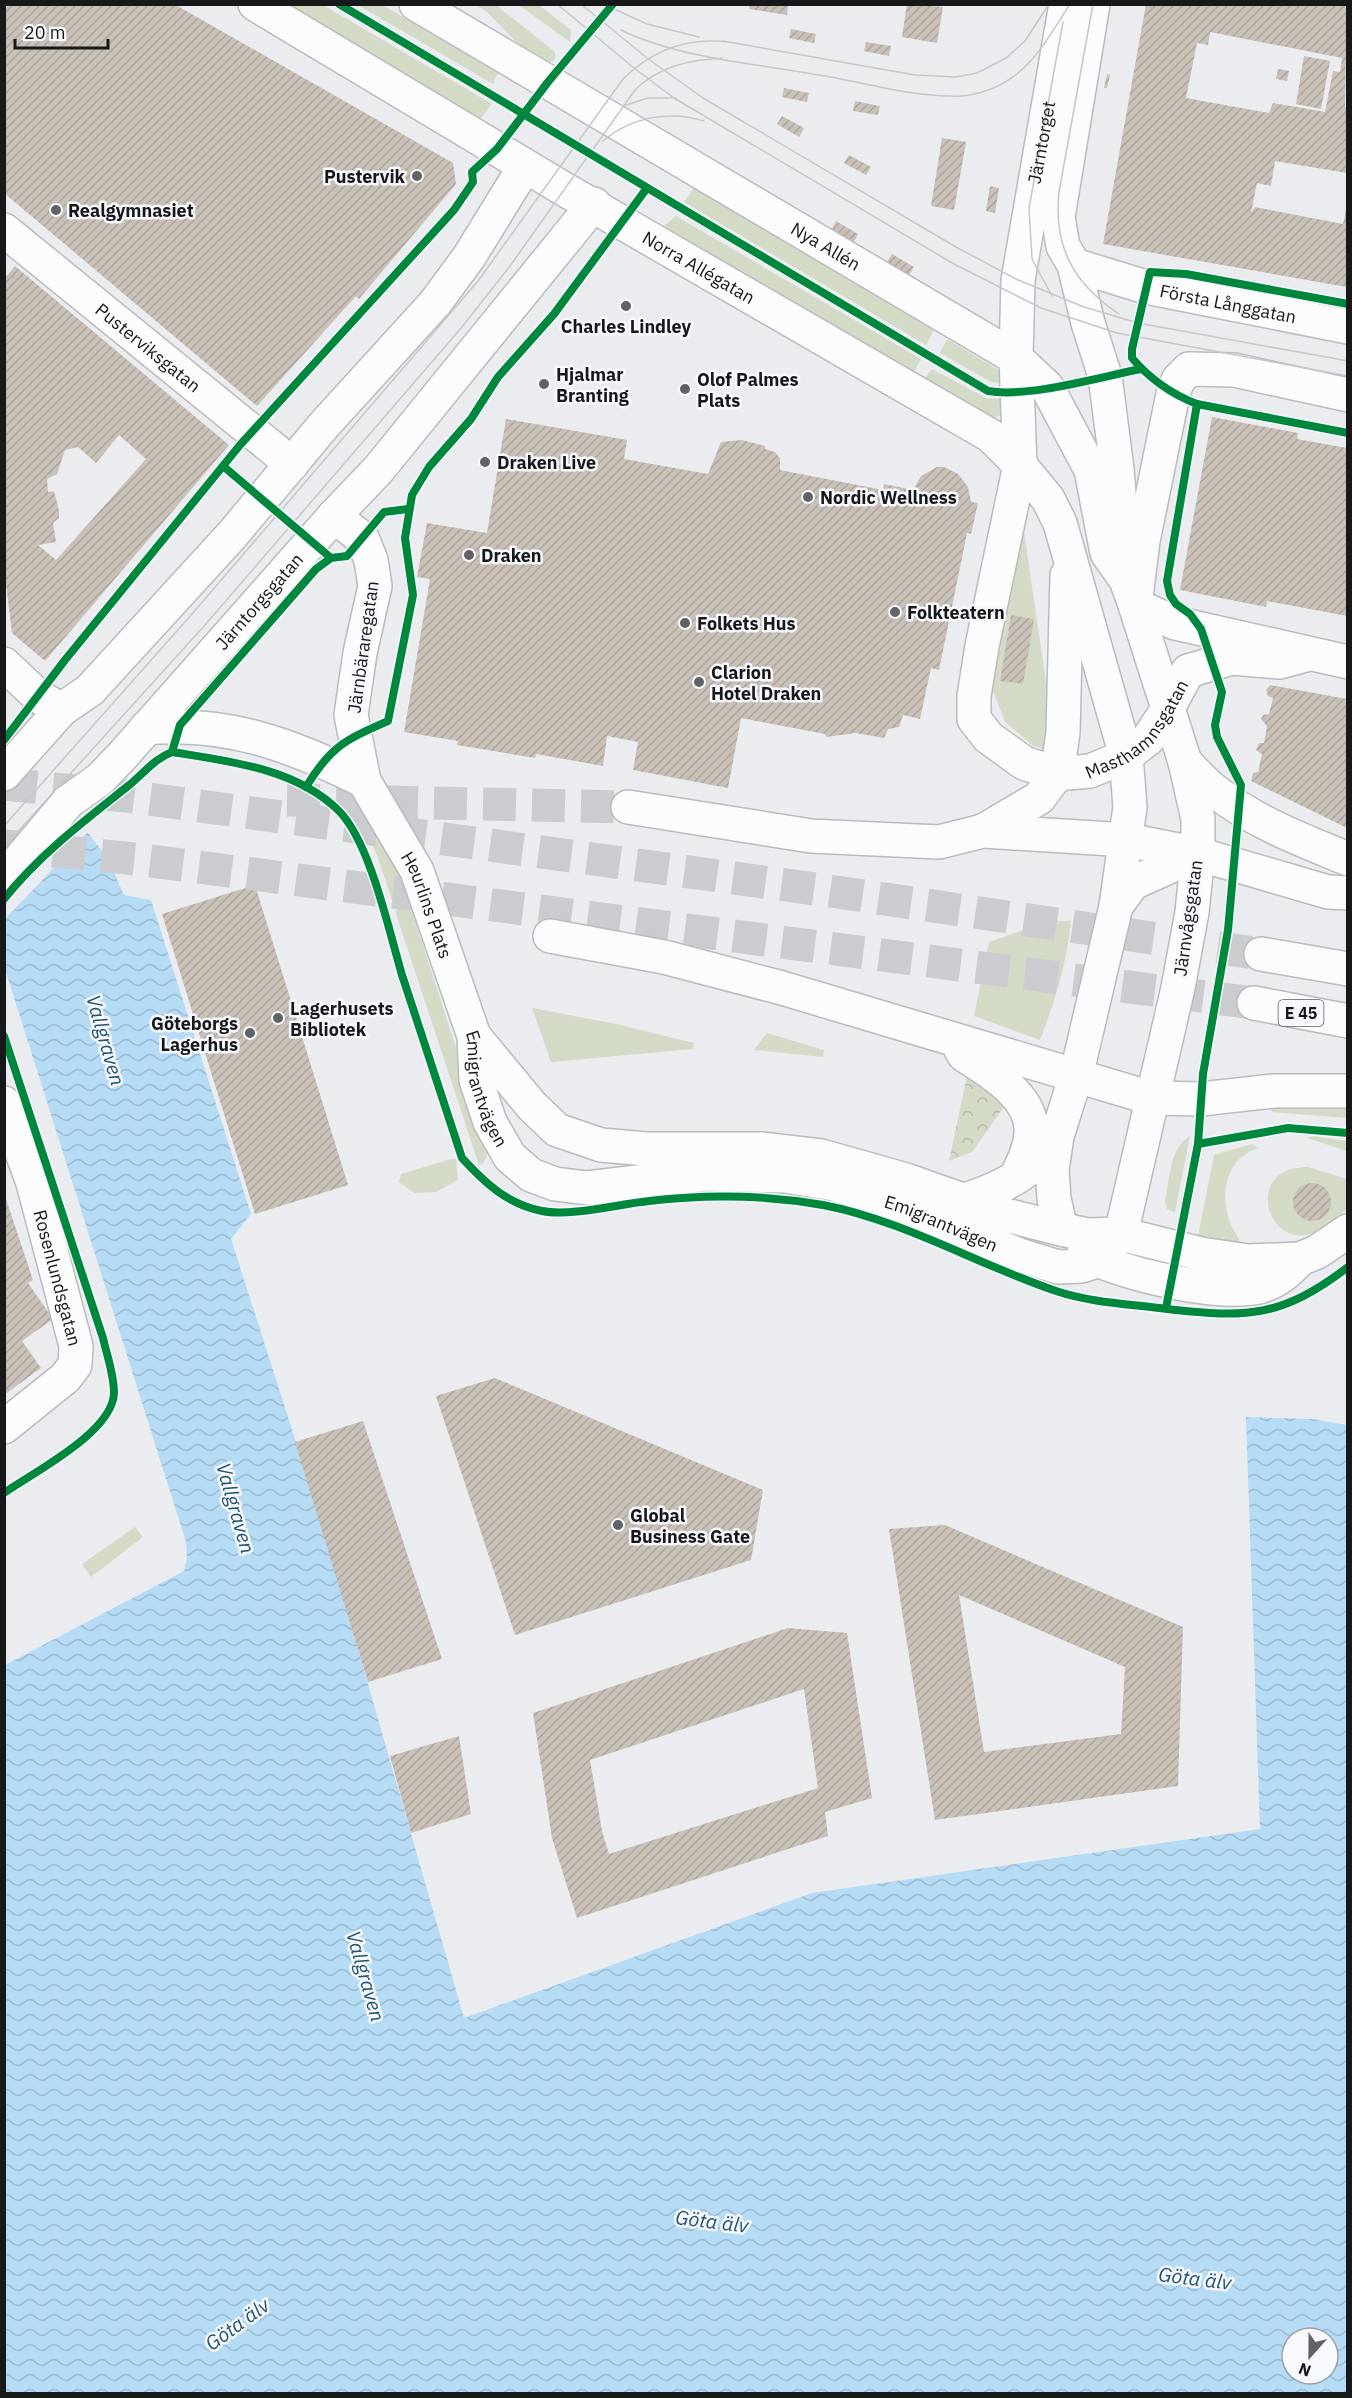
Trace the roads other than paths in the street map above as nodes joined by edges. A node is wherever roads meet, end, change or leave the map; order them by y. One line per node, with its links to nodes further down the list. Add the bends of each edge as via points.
1 (255, 4): 5 (main road, Norra Allégatan)
2 (416, 4): 10 (main road, Nya Allén)
3 (1066, 4): 10 (main road, Järntorget, via 1018,280)
4 (1093, 4): 8 (main road, Järntorget, via 1058,217 1063,246)
5 (525, 166): 6 (main road, Norra Allégatan); 12 (main road, via 469,257 435,303)
6 (594, 204): 13 (main road, Norra Allégatan, via 990,436); 14 (main road, Järntorgsgatan, via 378,470)
7 (4, 230): 12 (main road, Pusterviksgatan)
8 (1074, 265): 9 (main road, Första Långgatan, via 1146,287); 16 (main road, Järnvågsgatan, via 1105,376)
9 (1347, 327)
10 (1016, 358): 13 (main road); 16 (main road, Nya Allén, via 1047,387 1091,471 1107,553)
11 (1347, 395): 16 (main road, Järnvågsgatan, via 1234,370 1189,369 1178,380 1163,435)
12 (292, 464): 20 (main road, via 90,690)
13 (1020, 465): 15 (main road, via 1048,499); 26 (main road, via 982,646 974,719 988,737 1024,763)
14 (334, 516): 22 (main road, Järntorgsgatan); 27 (main road, Järnbäraregatan, via 362,538 375,586 351,715)
15 (1068, 549): 23 (main road); 26 (main road)
16 (1131, 592): 17 (main road, Masthamnsgatan, via 1174,623); 21 (main road, Järnvågsgatan)
17 (1309, 654): 18 (main road, Masthamnsgatan); 21 (main road, Masthamnsgatan, via 1279,662 1232,658 1188,671)
18 (1347, 662)
19 (4, 664): 20 (main road, via 38,696)
20 (61, 710): 25 (main road)
21 (1167, 710): 23 (main road, Masthamnsgatan, via 1148,739); 24 (main road, Järnvågsgatan)
22 (146, 728): 27 (main road, via 180,725 239,732 322,760); 33 (main road, Järntorgsgatan, bridge, via 100,779 68,801)
23 (1126, 756): 26 (main road, Masthamnsgatan, via 1090,771); 30 (main road, via 1130,807)
24 (1185, 762): 31 (main road, Järnvågsgatan, via 1198,819); 32 (main road, via 1214,791 1239,808)
25 (4, 774)
26 (1057, 774): 29 (main road, via 1039,798)
27 (364, 781): 41 (main road, Heurlins Plats, via 417,871)
28 (628, 807): 29 (main road, via 811,837 939,842)
29 (983, 831): 30 (main road)
30 (1127, 840): 31 (main road); 35 (main road)
31 (1198, 854): 34 (main road, via 1328,892); 35 (main road, via 1133,884); 45 (main road, Järnvågsgatan, via 1178,988)
32 (1347, 860)
33 (4, 878)
34 (1347, 893)
35 (1116, 906): 43 (main road)
36 (550, 936): 42 (main road, via 675,960 872,1013)
37 (1261, 954): 38 (main road)
38 (1347, 969)
39 (1254, 1003): 40 (main road, E 45)
40 (1347, 1021)
41 (474, 1036): 49 (main road, Emigrantvägen, via 557,1130 601,1145 761,1149 821,1156); 54 (main road, Emigrantvägen, via 476,1080 490,1122 510,1157 531,1175 555,1184 587,1188 706,1174 785,1176 834,1184 903,1206 1019,1255 1058,1267)
42 (957, 1041): 43 (main road); 48 (main road, via 964,1055 994,1075 1020,1101 1030,1120 1027,1154)
43 (1076, 1076): 45 (main road); 47 (main road)
44 (1347, 1091): 45 (main road, via 1274,1091 1201,1100)
45 (1151, 1098): 52 (main road, Järnvågsgatan)
46 (4, 1103): 55 (main road, Rosenlundsgatan, via 33,1183 76,1346 75,1365 65,1378)
47 (1057, 1136): 48 (main road, via 1037,1161); 50 (main road, via 1052,1170)
48 (1016, 1177): 49 (main road)
49 (965, 1200): 50 (main road, Emigrantvägen)
50 (1061, 1229): 52 (main road, Emigrantvägen, via 1088,1235); 54 (main road, via 1067,1242)
51 (1347, 1231): 53 (main road, Emigrantvägen)
52 (1121, 1234): 53 (main road, Emigrantvägen, via 1248,1261); 54 (main road)
53 (1300, 1259): 54 (main road, Emigrantvägen, via 1281,1278 1258,1287 1208,1287)
54 (1108, 1264)
55 (4, 1427)

